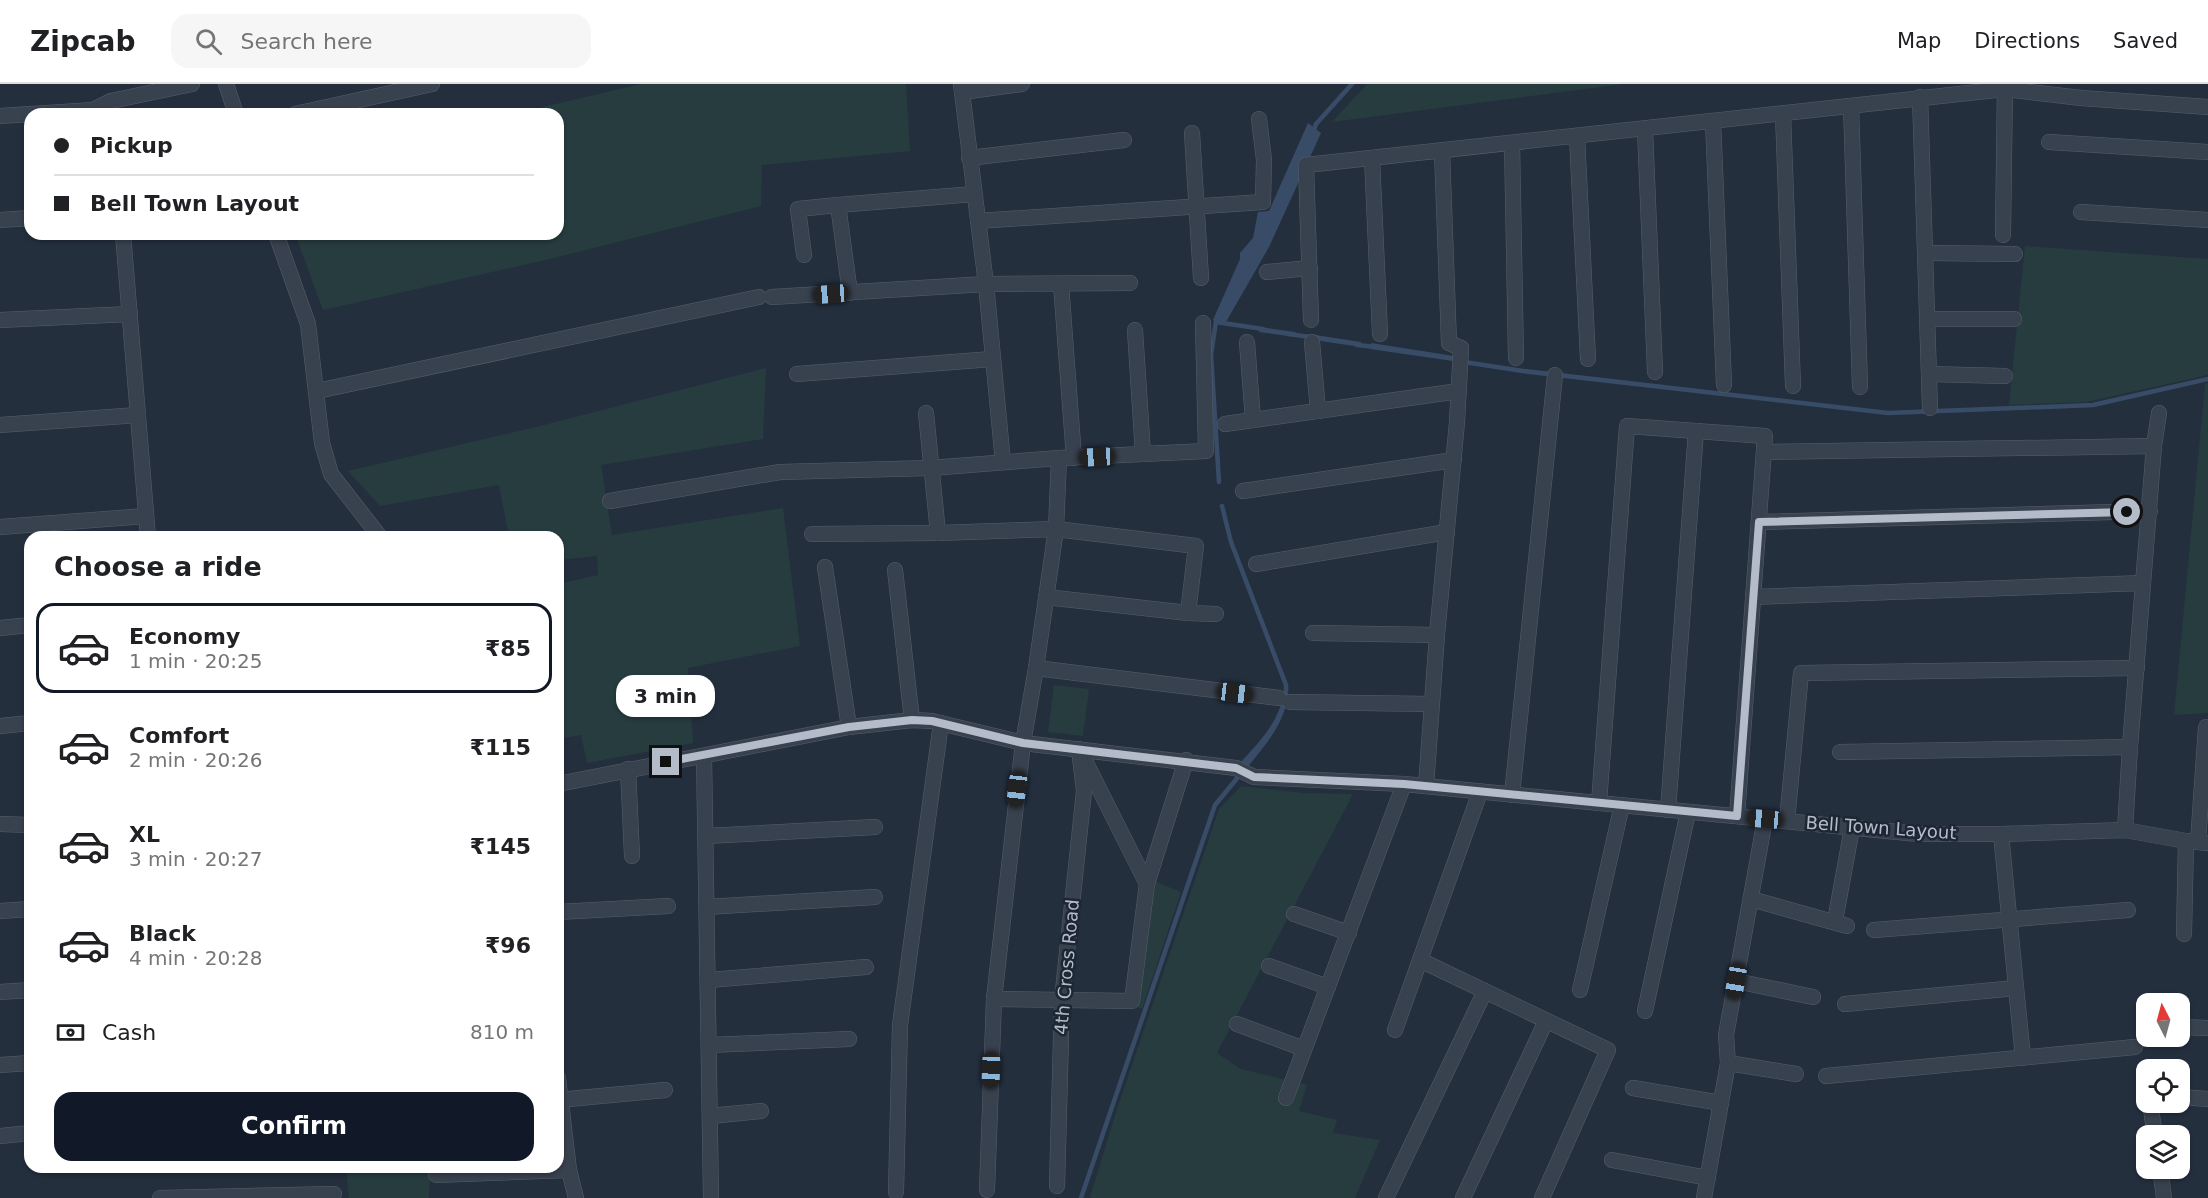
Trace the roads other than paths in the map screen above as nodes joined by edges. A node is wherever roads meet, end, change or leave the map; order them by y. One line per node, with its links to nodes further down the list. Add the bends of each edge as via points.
1 (192, 84): 11 (street)
2 (226, 84): 12 (street)
3 (432, 84): 13 (street)
4 (1022, 84): 6 (street)
5 (2005, 87): 7 (street); 8 (street); 37 (street)
6 (962, 88): 27 (street)
7 (2081, 91): 10 (street)
8 (1920, 97): 9 (street); 40 (street)
9 (1851, 106): 15 (street); 70 (street)
10 (2208, 106)
11 (111, 107)
12 (234, 108)
13 (322, 108)
14 (24, 114): 16 (street)
15 (1783, 114): 18 (street); 69 (street)
16 (0, 116)
17 (1259, 119): 31 (street, via 1264,160 1263,202)
18 (1713, 121): 19 (street); 68 (street)
19 (1645, 129): 21 (street); 63 (street)
20 (1191, 133): 31 (street)
21 (1577, 136): 24 (street); 62 (street)
22 (1124, 140): 27 (street)
23 (2049, 142): 26 (street)
24 (1512, 143): 25 (street); 61 (street)
25 (1442, 151): 28 (street); 72 (street, via 1449,343 1460,356)
26 (2208, 152)
27 (969, 158): 29 (street)
28 (1372, 158): 43 (street, via 1306,165); 57 (street)
29 (974, 194): 30 (street); 36 (street)
30 (838, 205): 42 (street, via 798,209); 49 (street)
31 (1198, 206): 36 (street); 45 (street)
32 (2081, 212): 35 (street)
33 (24, 218): 34 (street)
34 (0, 220)
35 (2208, 220)
36 (978, 221): 48 (street)
37 (2003, 235)
38 (124, 240): 50 (street)
39 (278, 240): 71 (street, via 308,324)
40 (1925, 253): 41 (street); 51 (street)
41 (2015, 254)
42 (804, 255)
43 (1310, 268): 44 (street); 54 (street)
44 (1267, 272)
45 (1201, 278)
46 (1061, 284): 47 (street); 48 (street); 85 (street)
47 (1130, 284)
48 (986, 285): 49 (street); 60 (street)
49 (850, 293): 71 (street, via 765,297)
50 (130, 314): 53 (street); 77 (street)
51 (1927, 319): 52 (street); 65 (street)
52 (2014, 319)
53 (0, 320)
54 (1311, 320)
55 (1203, 323): 84 (street, via 1206,451)
56 (1135, 330): 84 (street)
57 (1380, 334)
58 (1247, 342): 78 (street)
59 (1312, 342): 74 (street)
60 (992, 358): 64 (street); 87 (street)
61 (1516, 358)
62 (1588, 360)
63 (1655, 372)
64 (797, 374)
65 (1929, 374): 67 (street); 73 (street)
66 (1555, 375): 133 (street)
67 (2005, 376)
68 (1724, 385)
69 (1793, 386)
70 (1860, 387)
71 (317, 391): 97 (street, via 322,442 331,474)
72 (1459, 391): 74 (street); 86 (street)
73 (1930, 408)
74 (1318, 411): 78 (street)
75 (926, 413): 88 (street)
76 (2159, 413): 82 (street)
77 (138, 415): 80 (street); 92 (street)
78 (1253, 420): 79 (street)
79 (1225, 424)
80 (0, 425)
81 (1696, 431): 83 (street, via 1765,436); 134 (street, via 1627,426); 136 (street)
82 (2154, 446): 83 (street); 91 (street)
83 (1764, 452): 93 (street)
84 (1143, 454): 85 (street)
85 (1067, 458): 87 (street); 95 (street)
86 (1454, 460): 89 (street); 98 (street)
87 (1003, 462): 88 (street)
88 (930, 468): 90 (street, via 780,472); 99 (street)
89 (1243, 491)
90 (610, 501)
91 (2150, 511): 93 (street); 104 (street)
92 (146, 516): 94 (street); 96 (street)
93 (1759, 522): 106 (street)
94 (0, 526)
95 (1056, 529): 99 (street); 105 (street); 107 (street, via 1196,546)
96 (147, 531)
97 (375, 531)
98 (1447, 532): 101 (street); 112 (street)
99 (938, 533): 100 (street)
100 (812, 534)
101 (1256, 564)
102 (825, 567): 120 (street)
103 (895, 570): 116 (street)
104 (2143, 583): 106 (street); 114 (street)
105 (1046, 597): 107 (street); 113 (street)
106 (1753, 597): 138 (street)
107 (1188, 613): 108 (street)
108 (1216, 614)
109 (24, 626): 110 (street)
110 (0, 628)
111 (1312, 633): 112 (street)
112 (1437, 635): 115 (street)
113 (1036, 668): 115 (street, via 1285,700); 122 (street)
114 (2137, 668): 123 (street); 140 (street, via 1801,673)
115 (1431, 704): 131 (street)
116 (912, 720): 117 (street, Bell Town Layout); 120 (street, Bell Town Layout)
117 (941, 723): 122 (street, Bell Town Layout); 216 (street, via 900,1025)
118 (24, 724): 119 (street)
119 (0, 726)
120 (849, 727): 126 (street, Bell Town Layout)
121 (2206, 727): 148 (street)
122 (1023, 743): 124 (street, Bell Town Layout); 176 (street)
123 (2130, 747): 125 (street); 145 (street)
124 (1079, 749): 127 (street, Bell Town Layout); 150 (street); 177 (street, 4th Cross Road, via 1084,791)
125 (1840, 752)
126 (705, 756): 128 (street, Bell Town Layout); 147 (street)
127 (1186, 760): 130 (street, Bell Town Layout, via 1236,768 1254,777); 150 (street)
128 (628, 769): 129 (street, Bell Town Layout); 149 (street)
129 (564, 783)
130 (1404, 784): 131 (street, Bell Town Layout); 162 (street)
131 (1426, 786): 132 (street, Bell Town Layout)
132 (1480, 792): 133 (street, Bell Town Layout); 164 (street)
133 (1512, 795): 134 (street, Bell Town Layout)
134 (1599, 803): 135 (street, Bell Town Layout)
135 (1622, 805): 136 (street, Bell Town Layout); 172 (street)
136 (1668, 810): 137 (street, Bell Town Layout)
137 (1688, 812): 138 (street, Bell Town Layout); 179 (street)
138 (1737, 816): 139 (street, Bell Town Layout)
139 (1765, 819): 140 (street, Bell Town Layout); 152 (street)
140 (1787, 821): 144 (street, Bell Town Layout)
141 (0, 824): 142 (street)
142 (24, 825)
143 (874, 827): 147 (street)
144 (1852, 828): 146 (street, Bell Town Layout, via 1918,834); 152 (street, via 1841,923)
145 (2125, 830): 146 (street, Bell Town Layout); 148 (street, Bell Town Layout)
146 (2001, 834): 160 (street)
147 (706, 836): 154 (street)
148 (2198, 842): 163 (street)
149 (632, 856)
150 (1147, 884): 177 (street, via 1132,1000)
151 (875, 897): 154 (street)
152 (1751, 899): 168 (street)
153 (668, 906): 158 (street)
154 (707, 907): 167 (street)
155 (24, 909): 157 (street)
156 (2128, 910): 160 (street)
157 (0, 911)
158 (564, 912)
159 (1294, 914): 162 (street)
160 (2009, 919): 161 (street); 170 (street)
161 (1874, 930)
162 (1348, 933): 169 (street)
163 (2184, 934)
164 (1420, 960): 173 (street); 184 (street)
165 (1269, 966): 169 (street)
166 (866, 967): 167 (street)
167 (709, 980): 186 (street)
168 (1736, 981): 175 (street); 190 (street, via 1726,1035)
169 (1328, 987): 188 (street)
170 (2016, 988): 178 (street); 189 (street)
171 (24, 990): 174 (street)
172 (1580, 990)
173 (1485, 991): 180 (street); 221 (street)
174 (0, 992)
175 (1814, 997)
176 (994, 999): 177 (street); 215 (street)
177 (1062, 1000): 214 (street, 4th Cross Road)
178 (1845, 1004)
179 (1645, 1011)
180 (1546, 1021): 222 (street); 223 (street, via 1608,1050)
181 (1237, 1024): 188 (street)
182 (2190, 1027): 183 (street)
183 (2208, 1028)
184 (1395, 1030)
185 (849, 1039): 186 (street)
186 (709, 1045): 203 (street)
187 (2135, 1047): 189 (street)
188 (1304, 1049): 197 (street)
189 (2024, 1058): 194 (street)
190 (1728, 1062): 193 (street); 201 (street)
191 (24, 1063): 192 (street)
192 (0, 1065)
193 (1796, 1074)
194 (1827, 1076)
195 (1633, 1088): 201 (street)
196 (665, 1090): 200 (street)
197 (1286, 1098)
198 (2190, 1098): 199 (street)
199 (2208, 1099)
200 (564, 1100)
201 (1721, 1103): 212 (street)
202 (761, 1111): 203 (street)
203 (710, 1116): 218 (street)
204 (24, 1134): 206 (street)
205 (564, 1135): 209 (street)
206 (0, 1136)
207 (1612, 1160): 212 (street)
208 (564, 1170): 209 (street)
209 (569, 1170): 220 (street)
210 (489, 1173): 211 (street)
211 (436, 1175)
212 (1708, 1178): 224 (street)
213 (2161, 1179): 225 (street)
214 (1058, 1186)
215 (987, 1190)
216 (896, 1192)
217 (334, 1194): 219 (street)
218 (711, 1195)
219 (160, 1198)
220 (576, 1198)
221 (1386, 1198)
222 (1463, 1198)
223 (1542, 1198)
224 (1704, 1198)
225 (2164, 1198)

